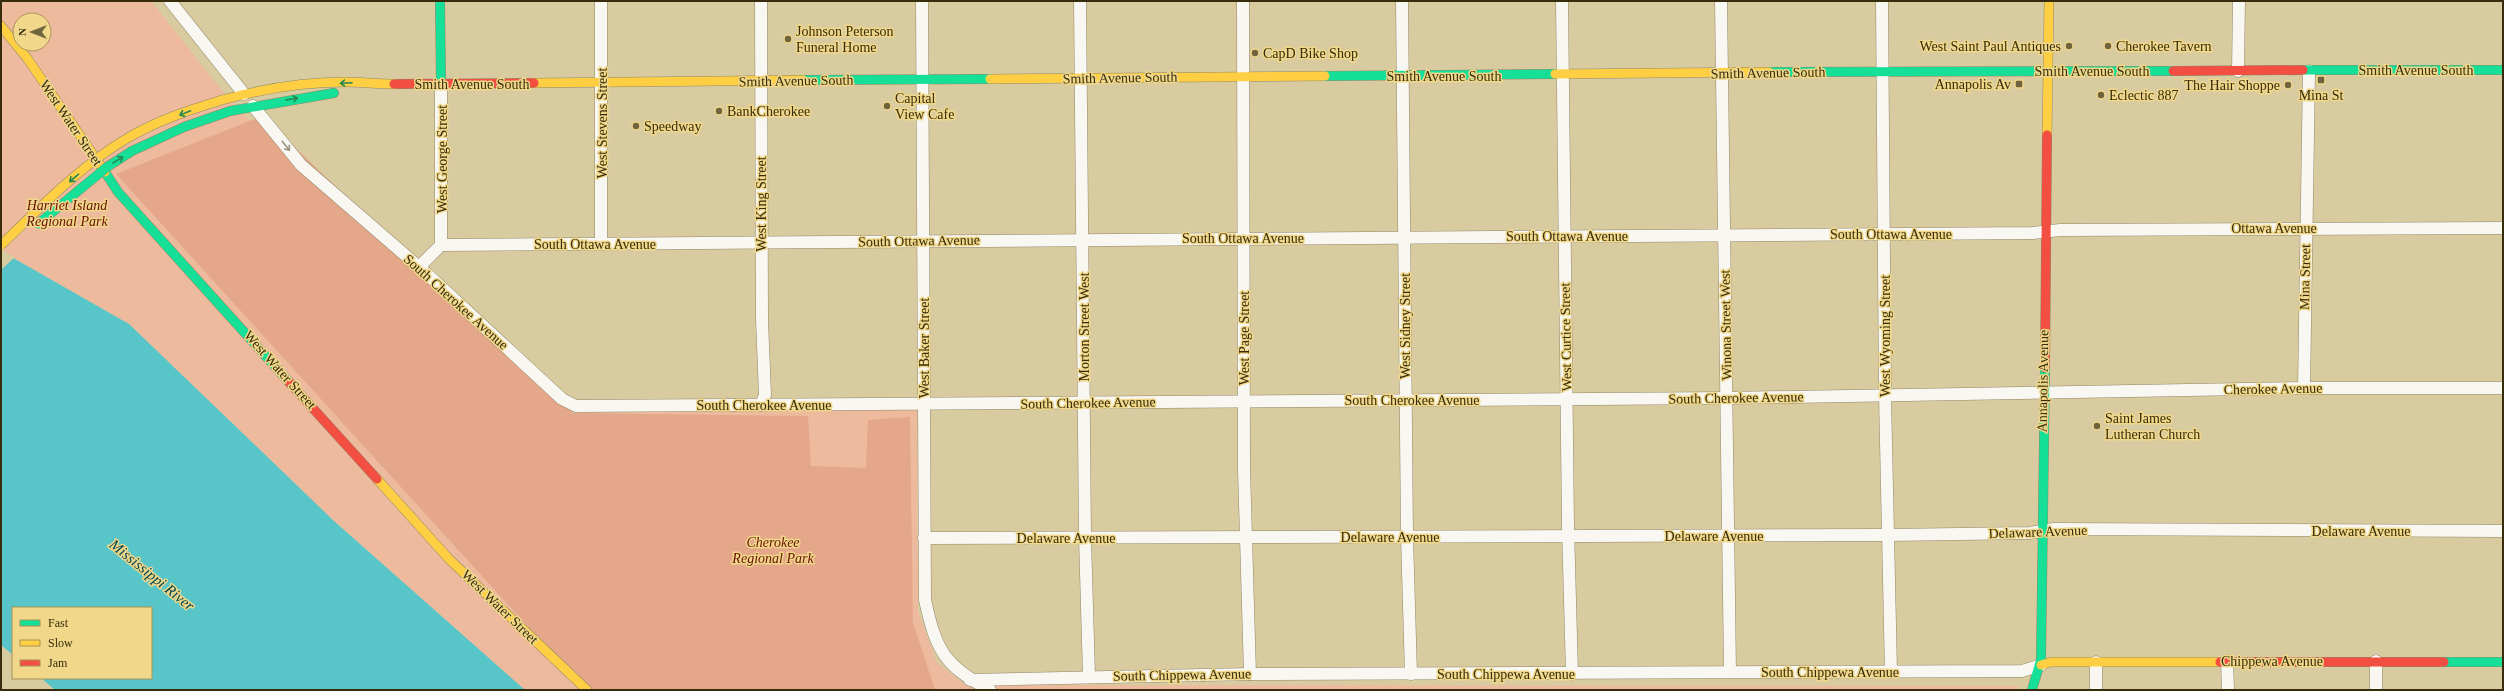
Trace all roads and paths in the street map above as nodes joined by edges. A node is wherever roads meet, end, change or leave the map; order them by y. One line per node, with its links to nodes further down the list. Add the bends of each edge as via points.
1 (170, 1): 30 (street)
2 (440, 1): 27 (main road, West George Street)
3 (600, 1): 29 (street, West Stevens Street)
4 (761, 1): 26 (street, West King Street)
5 (922, 1): 25 (street, West Baker Street)
6 (1080, 1): 23 (street, Morton Street West)
7 (1243, 1): 24 (street, West Page Street)
8 (1402, 1): 22 (street, West Sidney Street)
9 (1562, 1): 21 (street, West Curtice Street)
10 (1721, 1): 20 (street, Winona Street West)
11 (1882, 1): 17 (street, West Wyoming Street)
12 (2049, 1): 18 (main road, Annapolis Avenue)
13 (2239, 1): 19 (street)
14 (1, 26): 80 (main road, West Water Street, via 27,58 118,192 450,559)
15 (2309, 70): 16 (main road, Smith Avenue South); 19 (main road, Smith Avenue South); 32 (street, Mina Street)
16 (2503, 70)
17 (1883, 71): 18 (main road, Smith Avenue South); 20 (main road, Smith Avenue South); 35 (street, West Wyoming Street)
18 (2048, 71): 19 (main road, Smith Avenue South); 34 (main road, Annapolis Avenue)
19 (2238, 71)
20 (1723, 73): 21 (main road, Smith Avenue South); 36 (street, Winona Street West, via 1722,157)
21 (1564, 74): 22 (main road, Smith Avenue South); 37 (street, West Curtice Street)
22 (1402, 76): 24 (main road, Smith Avenue South); 39 (street, West Sidney Street)
23 (1081, 78): 24 (main road, Smith Avenue South); 25 (main road, Smith Avenue South); 40 (street, Morton Street West)
24 (1242, 78): 38 (street, West Page Street)
25 (923, 80): 26 (main road, Smith Avenue South); 41 (street, West Baker Street)
26 (760, 82): 29 (main road, Smith Avenue South); 42 (street, West King Street)
27 (441, 83): 28 (main road, Smith Avenue South); 29 (main road, Smith Avenue South); 45 (street, West George Street)
28 (384, 84): 30 (main road, Smith Avenue South, one-way to 30, via 363,82 303,85); 31 (main road, Smith Avenue South, one-way to 28)
29 (602, 84): 43 (street, West Stevens Street)
30 (244, 94): 44 (main road, Smith Avenue South, one-way to 44, bridge, via 148,127 126,139 99,157)
31 (253, 106): 46 (main road, Smith Avenue South, one-way to 31, bridge, via 107,167 156,139 230,111); 47 (street, South Cherokee Avenue, one-way to 47, via 300,165)
32 (2306, 228): 33 (street, Ottawa Avenue); 34 (street, Ottawa Avenue); 48 (street, Mina Street)
33 (2503, 228)
34 (2045, 232): 35 (street, South Ottawa Avenue); 50 (main road, Annapolis Avenue)
35 (1885, 234): 36 (street, South Ottawa Avenue); 51 (street, West Wyoming Street)
36 (1725, 235): 37 (street, South Ottawa Avenue); 52 (street, Winona Street West)
37 (1565, 236): 39 (street, South Ottawa Avenue); 53 (street, West Curtice Street)
38 (1244, 238): 39 (street, South Ottawa Avenue); 40 (street, South Ottawa Avenue); 54 (street, West Page Street)
39 (1405, 238): 55 (street, West Sidney Street)
40 (1084, 240): 41 (street, South Ottawa Avenue); 56 (street, Morton Street West)
41 (923, 241): 42 (street, South Ottawa Avenue); 57 (street, West Baker Street)
42 (762, 243): 43 (street, South Ottawa Avenue); 58 (street, West King Street, via 765,396)
43 (601, 244): 45 (street, South Ottawa Avenue)
44 (1, 245)
45 (441, 245): 47 (street)
46 (1, 255)
47 (419, 267): 58 (street, South Cherokee Avenue, via 569,404)
48 (2304, 388): 49 (street, Cherokee Avenue); 50 (street, Cherokee Avenue)
49 (2503, 388)
50 (2043, 393): 51 (street, South Cherokee Avenue); 59 (main road, Annapolis Avenue)
51 (1885, 396): 52 (street, South Cherokee Avenue); 62 (street, West Wyoming Street)
52 (1728, 398): 53 (street, South Cherokee Avenue); 61 (street, Winona Street West)
53 (1567, 399): 55 (street, South Cherokee Avenue); 64 (street, West Curtice Street)
54 (1244, 400): 55 (street, South Cherokee Avenue); 56 (street, South Cherokee Avenue); 67 (street, West Page Street)
55 (1405, 401): 63 (street, West Sidney Street)
56 (1084, 403): 57 (street, South Cherokee Avenue); 66 (street, Morton Street West)
57 (924, 404): 58 (street, South Cherokee Avenue); 65 (street, West Baker Street)
58 (761, 405)
59 (2042, 531): 60 (street, Delaware Avenue); 62 (street, Delaware Avenue); 72 (main road, Annapolis Avenue)
60 (2503, 531)
61 (1728, 536): 62 (street, Delaware Avenue); 64 (street, Delaware Avenue); 73 (street, Winona Street West)
62 (1888, 536): 74 (street, West Wyoming Street)
63 (1407, 537): 64 (street, Delaware Avenue); 67 (street, Delaware Avenue); 76 (street, West Sidney Street)
64 (1568, 537): 77 (street, West Curtice Street)
65 (924, 538): 66 (street, Delaware Avenue); 79 (street, West Baker Street, via 924,600 932,632 943,655)
66 (1085, 538): 67 (street, Delaware Avenue); 78 (street, Morton Street West)
67 (1245, 539): 75 (street, West Page Street)
68 (2227, 661): 69 (main road, Chippewa Avenue); 70 (main road, Chippewa Avenue); 84 (street)
69 (2376, 661): 71 (main road, Chippewa Avenue); 85 (street)
70 (2096, 662): 72 (main road, Chippewa Avenue, via 2050,662); 83 (street)
71 (2503, 662)
72 (2041, 665): 74 (street, South Chippewa Avenue, via 2026,671); 82 (main road, Annapolis Avenue)
73 (1730, 672): 74 (street, South Chippewa Avenue); 77 (street, South Chippewa Avenue)
74 (1891, 672)
75 (1250, 674): 76 (street, South Chippewa Avenue); 78 (street, South Chippewa Avenue)
76 (1411, 674): 77 (street, South Chippewa Avenue)
77 (1572, 674)
78 (1089, 676): 79 (street, South Chippewa Avenue)
79 (970, 680): 81 (street, West Baker Street)
80 (587, 690)
81 (990, 690)
82 (2032, 690)
83 (2096, 690)
84 (2228, 690)
85 (2376, 690)

